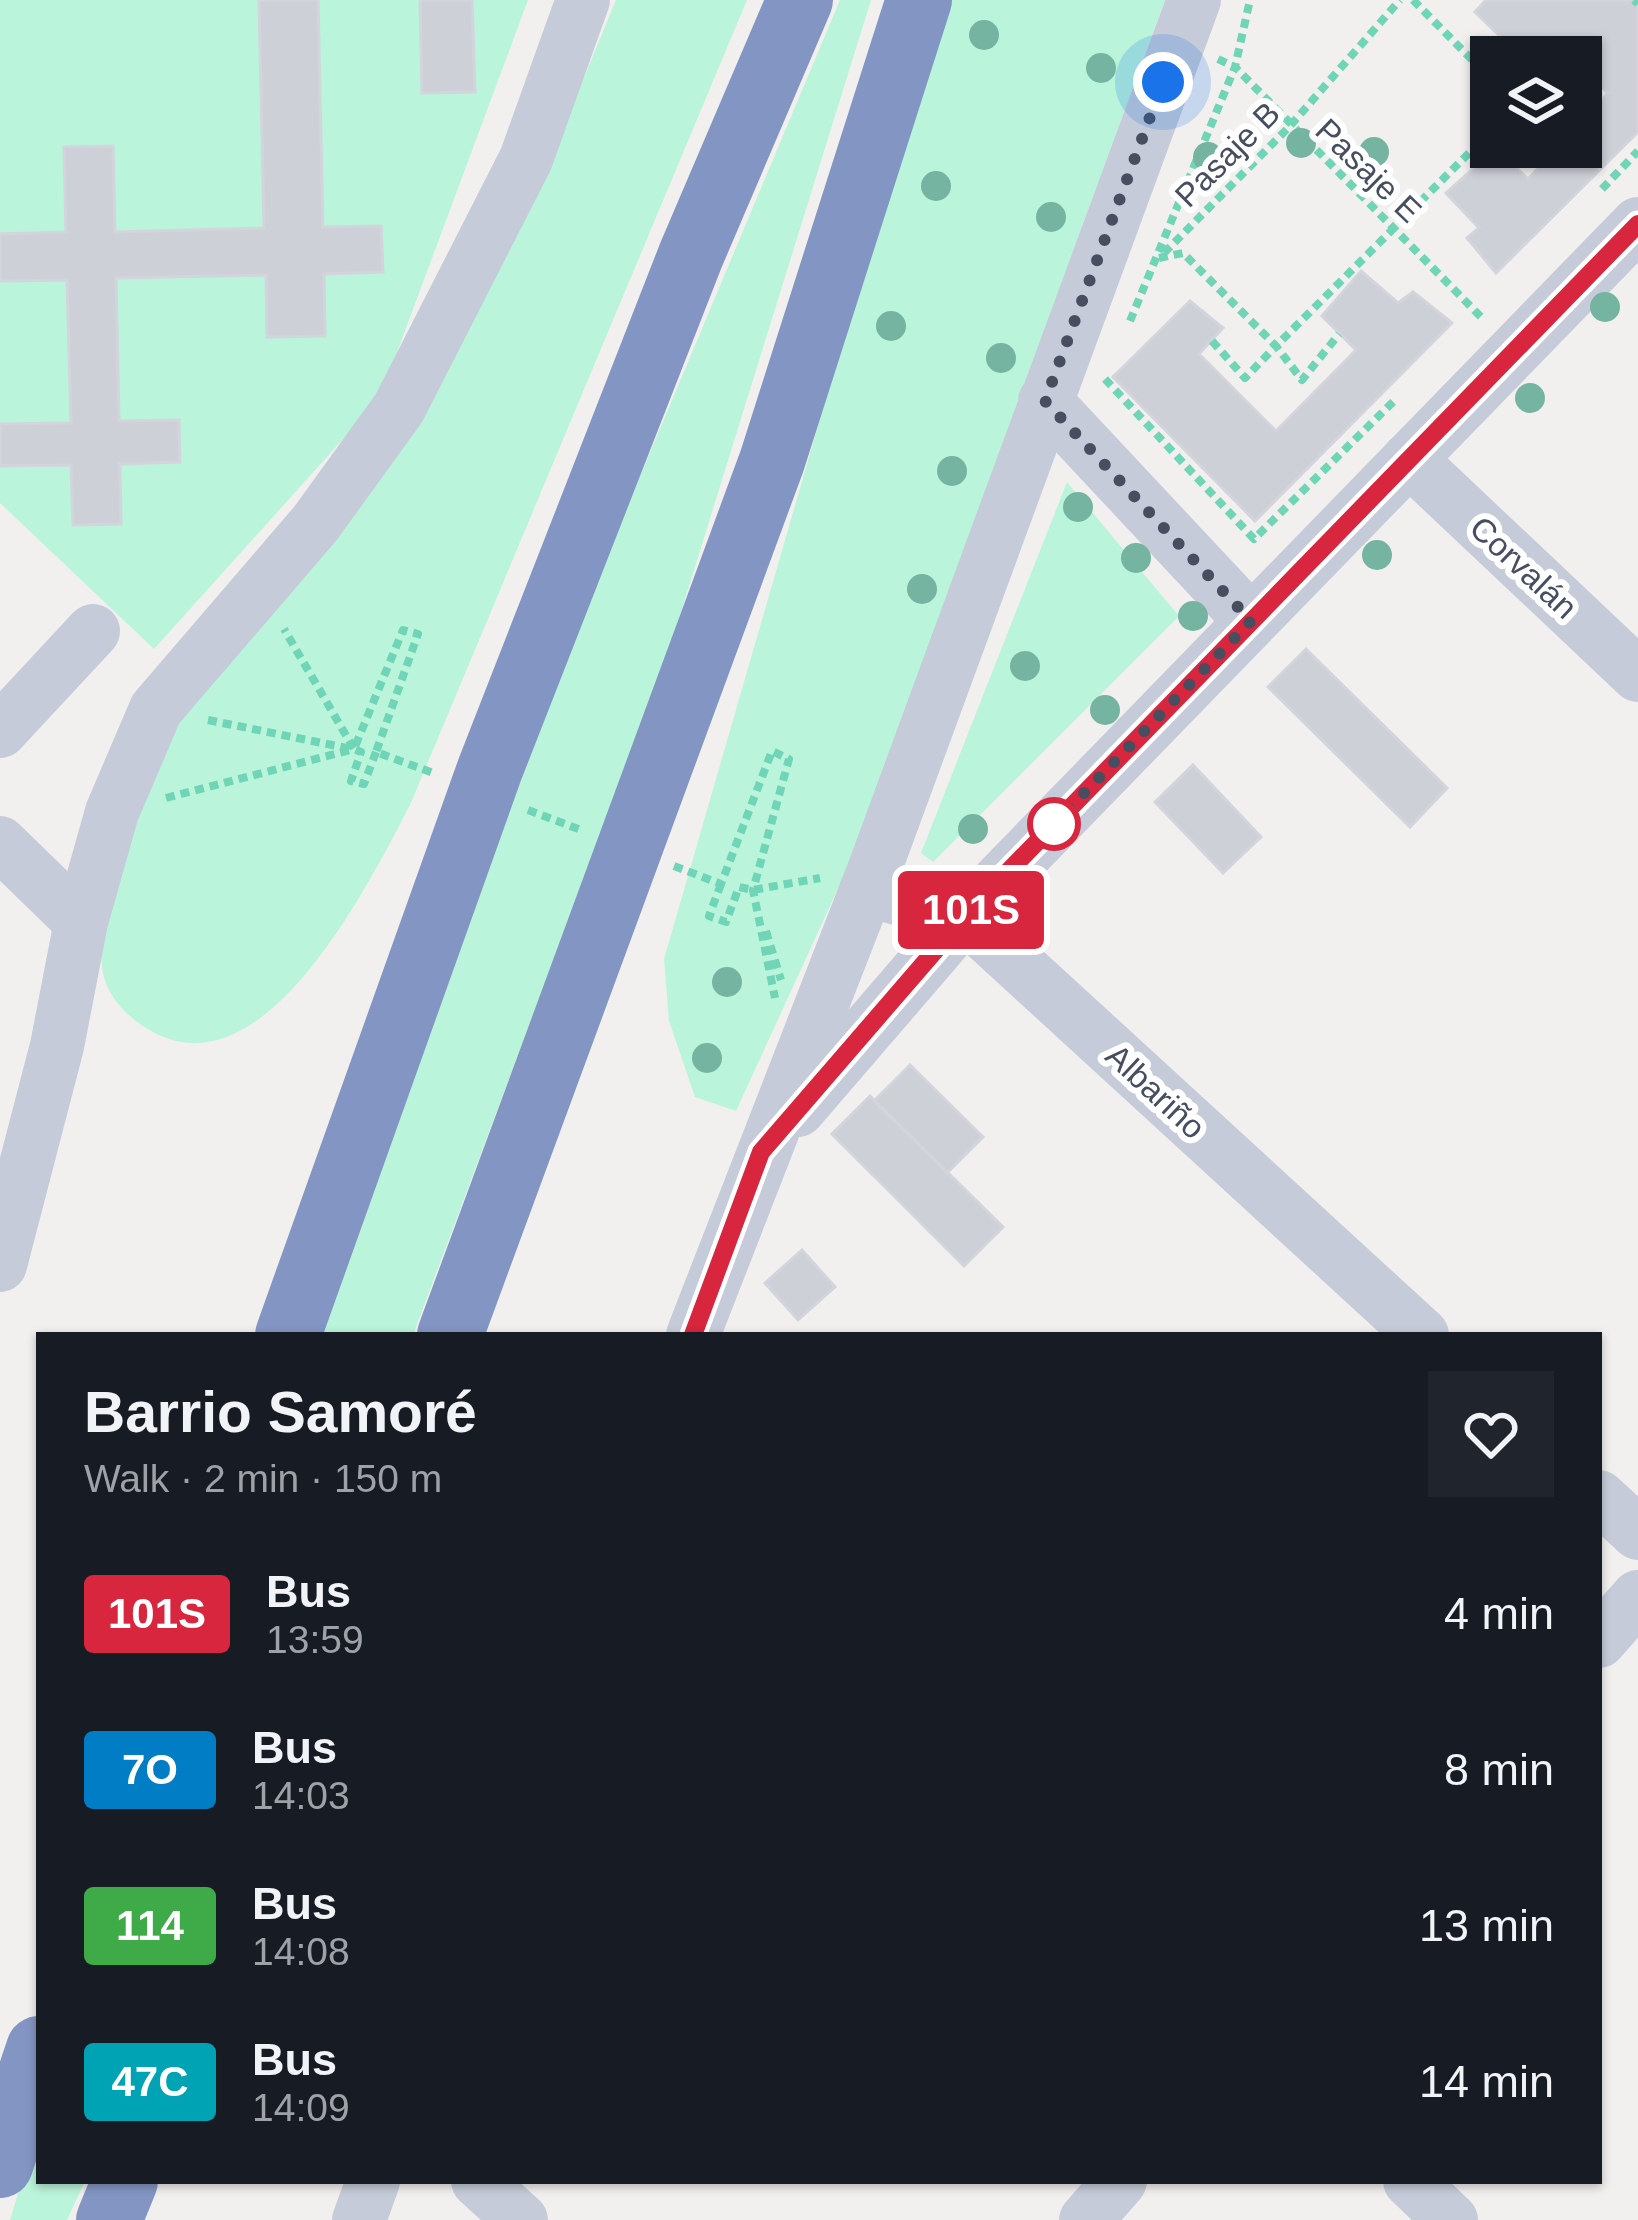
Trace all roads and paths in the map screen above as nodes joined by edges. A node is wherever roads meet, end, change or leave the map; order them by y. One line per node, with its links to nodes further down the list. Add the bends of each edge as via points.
1 (583, 0): 25 (street, via 526,159 399,408)
2 (800, 0): 47 (highway, via 490,769)
3 (919, 0): 48 (highway, via 772,461)
4 (1250, 0): 9 (path)
5 (1400, 0): 10 (path, Pasaje B)
6 (1413, 0): 8 (path)
7 (1186, 21): 9 (path, Pasaje E); 22 (street)
8 (1470, 58)
9 (1234, 67): 10 (path, Pasaje E); 14 (path)
10 (1289, 127): 12 (path, Pasaje E); 14 (path, Pasaje B)
11 (1470, 151): 12 (path)
12 (1393, 224): 19 (path); 20 (path, Pasaje E)
13 (1638, 224): 20 (street)
14 (1158, 259): 15 (path, Pasaje B); 17 (path); 19 (path, via 1183,253)
15 (1141, 272)
16 (1340, 334): 19 (path, via 1302,380)
17 (1122, 340)
18 (1212, 341): 19 (path, via 1245,378)
19 (1276, 346)
20 (1514, 352): 23 (street)
21 (1113, 361): 24 (path, via 1104,382)
22 (1045, 401): 26 (street); 39 (street)
23 (1409, 459): 26 (street); 28 (street, Corvalán)
24 (1253, 538)
25 (260, 586): 29 (street); 31 (path)
26 (1251, 621): 42 (street)
27 (93, 631): 30 (street)
28 (1638, 675)
29 (156, 709): 31 (path); 35 (street)
30 (0, 731)
31 (354, 749): 32 (path, via 362,752 351,781 364,784); 32 (path, via 403,630 418,634); 35 (path)
32 (376, 752): 33 (path)
33 (441, 776)
34 (506, 801): 36 (path)
35 (112, 812): 43 (street)
36 (592, 834)
37 (0, 843): 43 (street)
38 (657, 859): 40 (path)
39 (870, 879): 41 (path); 42 (street, Albariño); 44 (street)
40 (722, 884): 41 (path, via 709,916 726,922 739,886); 41 (path, via 772,751 789,759)
41 (753, 890): 44 (path); 44 (path)
42 (965, 916): 45 (street); 50 (street, Albariño)
43 (81, 922): 46 (street)
44 (798, 1068): 45 (street)
45 (761, 1152): 49 (street)
46 (0, 1265)
47 (289, 1332)
48 (451, 1332)
49 (694, 1332)
50 (1419, 1332)
51 (1602, 1500): 52 (street)
52 (1638, 1533)
53 (1638, 1597): 54 (street)
54 (1602, 1638)
55 (36, 2058): 56 (highway)
56 (0, 2164)
57 (124, 2184): 62 (highway)
58 (372, 2184): 63 (street)
59 (481, 2184): 64 (street)
60 (1117, 2184): 65 (street)
61 (1413, 2184): 66 (street)
62 (109, 2220)
63 (359, 2220)
64 (521, 2220)
65 (1086, 2220)
66 (1451, 2220)

